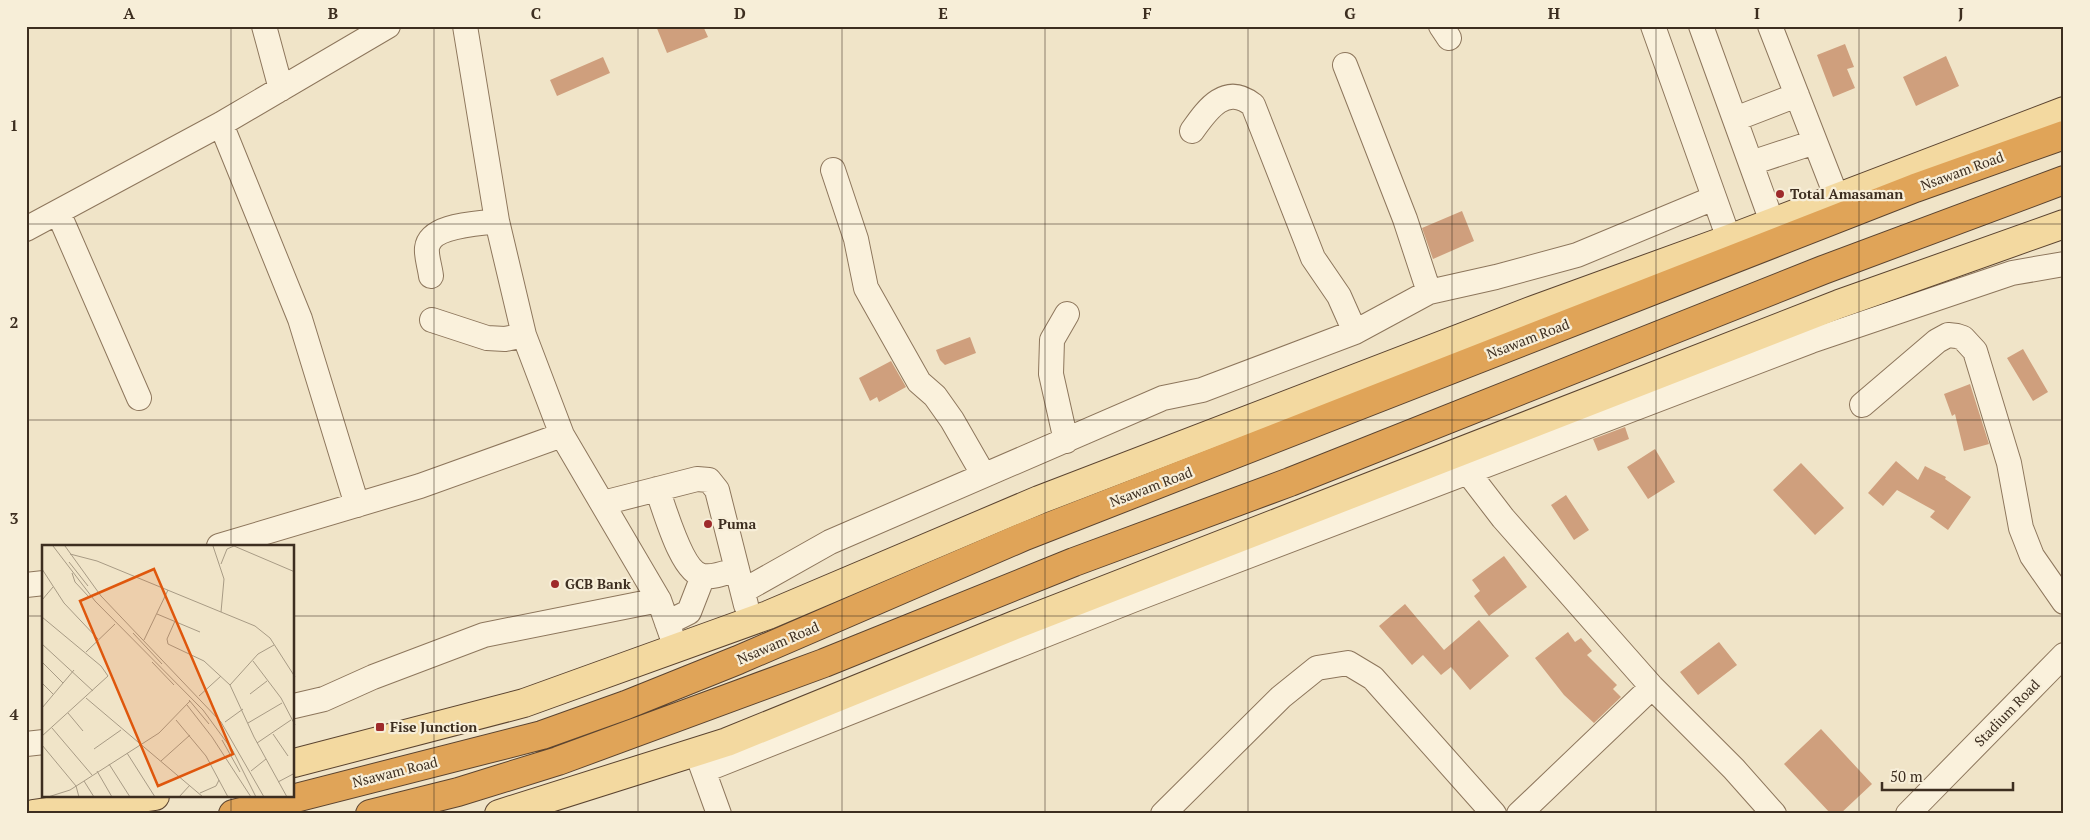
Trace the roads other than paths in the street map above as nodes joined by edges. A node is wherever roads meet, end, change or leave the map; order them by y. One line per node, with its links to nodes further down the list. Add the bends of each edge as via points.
1 (264, 26): 8 (street)
2 (388, 26): 8 (street)
3 (465, 26): 22 (street)
4 (1653, 26): 19 (street)
5 (1702, 26): 11 (street)
6 (1770, 26): 9 (street)
7 (1345, 65): 29 (street, via 1405,219)
8 (281, 90): 12 (street)
9 (1797, 95): 11 (street); 15 (street)
10 (2064, 111): 20 (main road)
11 (1735, 119): 16 (street)
12 (220, 124): 21 (street); 42 (street, via 300,319)
13 (1192, 131): 32 (street, via 1212,104 1223,99 1246,100 1253,105 1313,258 1339,296)
14 (2064, 136): 60 (highway, Nsawam Road, via 1915,188 1025,536 626,705 542,735)
15 (1815, 142): 16 (street); 20 (street)
16 (1751, 163): 23 (street)
17 (833, 170): 39 (street, via 856,239 866,288 918,382 935,396 952,420)
18 (2064, 180): 64 (highway, via 1823,270 824,663 558,761 458,792)
19 (1714, 198): 26 (street); 29 (street, via 1577,256)
20 (1837, 198): 23 (main road)
21 (58, 212): 25 (street); 34 (street)
22 (497, 221): 28 (street, via 450,228 436,234 427,249); 33 (street)
23 (1772, 222): 26 (main road)
24 (2064, 224): 38 (main road, via 1839,304)
25 (26, 230)
26 (1729, 239): 50 (main road, via 1039,500)
27 (2064, 264): 38 (street, via 2012,273)
28 (431, 276)
29 (1429, 292): 32 (street)
30 (1066, 314): 37 (street, via 1052,340 1051,374)
31 (432, 320): 33 (street, via 487,338)
32 (1355, 332): 37 (street, via 1202,390 1163,398)
33 (524, 335): 36 (street)
34 (139, 398)
35 (1862, 405): 49 (street, via 1937,341 1948,335 1963,338 1975,351 1985,378 2009,463 2020,528 2032,556)
36 (562, 435): 41 (street); 42 (street)
37 (1066, 441): 39 (street)
38 (1461, 464): 53 (street, via 1503,518); 57 (main road, via 1016,625 727,742)
39 (983, 474): 45 (street)
40 (657, 489): 41 (street); 44 (street, via 685,562); 45 (street, via 696,479 709,480 717,490)
41 (603, 503): 48 (street)
42 (357, 505): 43 (street)
43 (222, 545)
44 (703, 576): 45 (street, via 719,575); 51 (street, via 689,612)
45 (740, 580): 50 (street)
46 (42, 583): 47 (street)
47 (26, 585)
48 (659, 600): 51 (street); 54 (street, via 484,635 373,677 324,700)
49 (2064, 602)
50 (750, 621): 51 (main road)
51 (672, 636): 58 (main road, via 524,703)
52 (2064, 655): 71 (street, Stadium Road)
53 (1652, 687): 69 (street); 70 (street)
54 (295, 706)
55 (42, 742): 56 (street)
56 (26, 744)
57 (700, 761): 65 (main road); 66 (street)
58 (295, 763)
59 (141, 798): 62 (main road)
60 (295, 798)
61 (295, 798): 63 (highway, Nsawam Road)
62 (33, 814)
63 (232, 814)
64 (370, 814)
65 (499, 814)
66 (719, 814)
67 (1163, 814): 68 (street, via 1281,697 1317,668 1348,663 1373,678)
68 (1494, 814)
69 (1519, 814)
70 (1774, 814)
71 (1908, 814)

